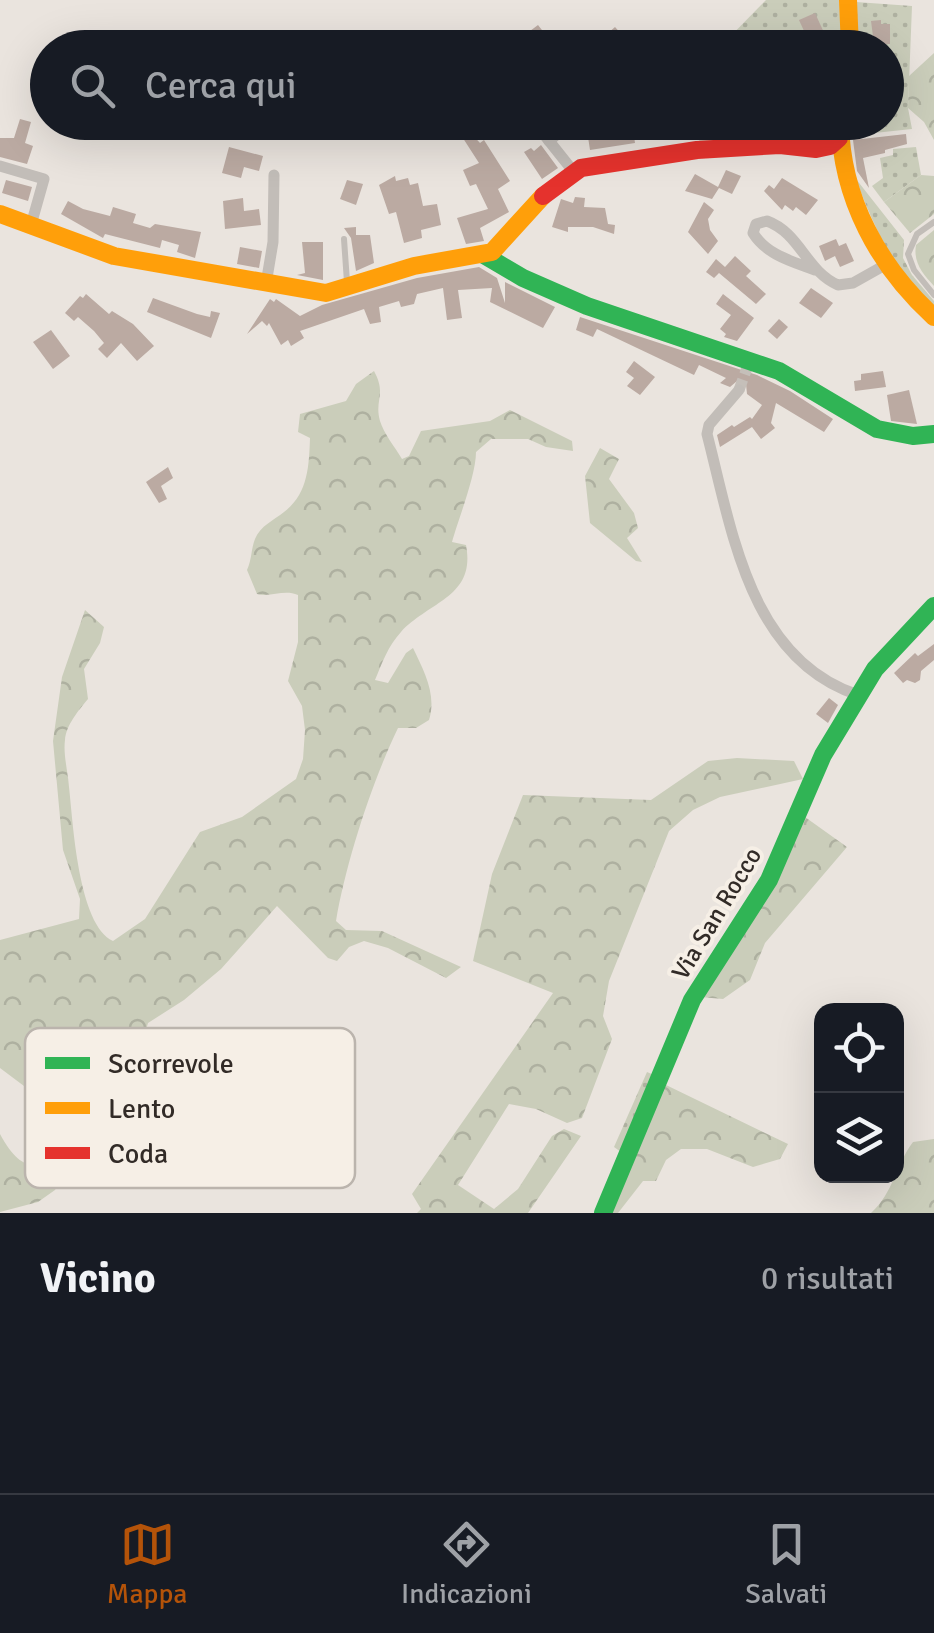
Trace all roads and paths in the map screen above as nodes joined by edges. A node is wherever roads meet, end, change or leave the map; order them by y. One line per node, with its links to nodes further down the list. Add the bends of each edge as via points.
1 (848, 0): 2 (street)
2 (849, 30)
3 (772, 140): 7 (street)
4 (798, 140): 7 (street)
5 (832, 140): 16 (street)
6 (549, 141): 9 (street)
7 (775, 145): 9 (street, via 661,154)
8 (0, 166): 13 (street, via 44,179)
9 (573, 171): 15 (street, via 499,248)
10 (274, 174): 18 (street)
11 (0, 214): 13 (street)
12 (934, 222): 20 (lane, via 917,234 908,254)
13 (31, 226): 18 (street, via 114,256)
14 (344, 239): 19 (lane)
15 (484, 255): 19 (street, via 414,266); 23 (street, via 562,295 808,386 866,427 917,438)
16 (885, 265): 17 (street, via 845,285); 21 (street)
17 (814, 270): 17 (street, via 788,233 767,221 756,224 753,233 763,245)
18 (266, 284): 19 (street, via 315,293)
19 (348, 288)
20 (934, 295)
21 (934, 317)
22 (739, 390): 25 (street, via 707,434 742,566 787,648 826,682)
23 (934, 434)
24 (934, 606): 25 (street, Via San Rocco)
25 (858, 695): 26 (street, Via San Rocco, via 769,880 692,1000)
26 (603, 1213)

